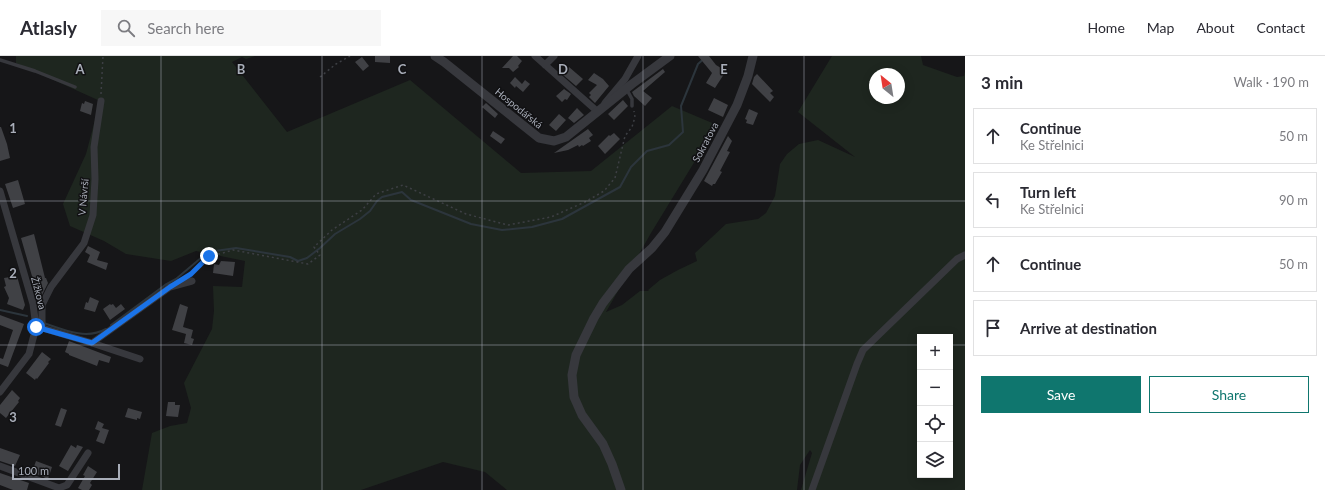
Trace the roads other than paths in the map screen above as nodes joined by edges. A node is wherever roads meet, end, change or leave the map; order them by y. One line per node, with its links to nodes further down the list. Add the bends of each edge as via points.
1 (435, 56): 13 (street, Hospodářská, via 539,138 554,141 566,137)
2 (535, 56): 8 (street)
3 (554, 56): 8 (street)
4 (638, 56): 13 (street, via 625,79)
5 (670, 56): 10 (street, Hospodářská)
6 (752, 56): 23 (street, Sokratova, via 748,76 737,105 703,170 665,232 628,270 603,303 576,354 572,375 574,397 582,415 603,444)
7 (0, 60): 9 (lane)
8 (545, 65): 13 (street)
9 (75, 87)
10 (626, 89): 12 (lane, via 632,99); 13 (street, Hospodářská)
11 (100, 101): 17 (street, V Návrší, via 94,147 93,215 84,242 51,287 42,305)
12 (632, 106)
13 (600, 111)
14 (0, 191): 17 (street, Žižkova)
15 (965, 254): 24 (street, via 863,350)
16 (189, 279): 18 (street, via 170,287)
17 (39, 328): 18 (street); 20 (street, Žižkova, via 30,354)
18 (92, 343): 19 (street)
19 (140, 359)
20 (0, 392)
21 (88, 452): 22 (street, via 67,485 59,488)
22 (0, 466)
23 (621, 490)
24 (812, 490)

